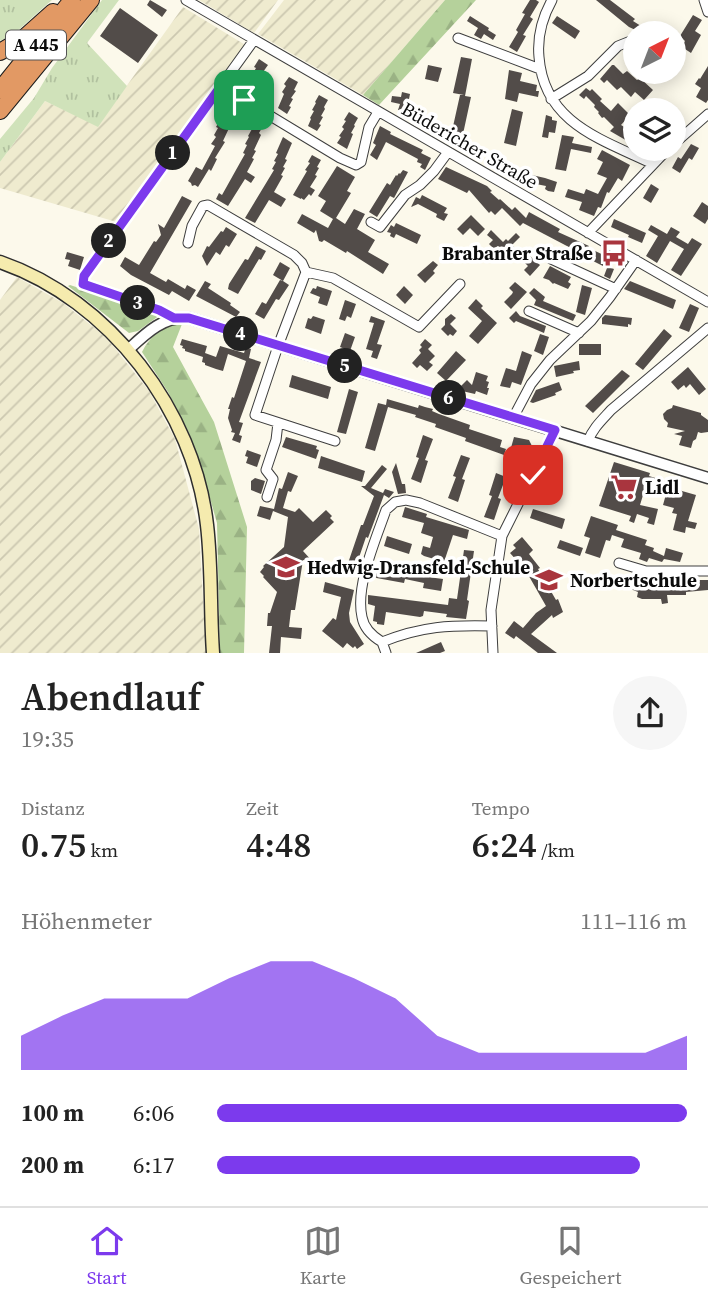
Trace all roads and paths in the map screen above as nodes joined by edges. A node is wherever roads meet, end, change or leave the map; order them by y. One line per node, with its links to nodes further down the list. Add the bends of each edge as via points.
1 (64, 0): 11 (highway, via 25,37)
2 (72, 0): 14 (highway, A 445)
3 (90, 0): 16 (highway, A 445)
4 (186, 0): 9 (street, Büdericher Straße)
5 (552, 0): 12 (street, via 540,27)
6 (704, 0): 7 (street)
7 (708, 12)
8 (458, 38): 12 (street)
9 (254, 40): 13 (street); 17 (street, Büdericher Straße)
10 (623, 44): 15 (street, via 588,76)
11 (0, 52)
12 (540, 69): 15 (street)
13 (221, 86): 17 (street, via 355,165 361,162 369,127); 34 (street, via 84,276 83,284)
14 (0, 90)
15 (551, 99): 22 (street, via 584,130)
16 (0, 111)
17 (378, 112): 20 (street, Büdericher Straße)
18 (708, 114): 19 (street)
19 (686, 133)
20 (448, 152): 23 (street, via 380,227); 24 (street, Büdericher Straße)
21 (656, 161): 22 (street)
22 (653, 164): 24 (street)
23 (371, 222)
24 (588, 233): 27 (street, Büdericher Straße)
25 (188, 243): 29 (street, via 192,226 208,205 294,255)
26 (551, 259): 31 (street)
27 (636, 260): 31 (street); 32 (street, Büdericher Straße)
28 (0, 262): 38 (main road, via 64,295)
29 (306, 272): 30 (street, via 333,278 419,327); 37 (street)
30 (460, 284)
31 (616, 289): 36 (street)
32 (708, 302)
33 (529, 311): 36 (street)
34 (174, 318): 37 (street, via 189,318); 38 (street, via 162,322)
35 (708, 328): 43 (street, via 611,410)
36 (579, 333): 39 (street, via 531,384)
37 (278, 346): 39 (street); 40 (street, via 255,415)
38 (128, 350): 51 (main road, via 172,415 197,479 207,524)
39 (513, 418): 41 (street)
40 (278, 423): 42 (street); 45 (street, via 265,470 273,479)
41 (555, 430): 43 (street); 46 (street)
42 (335, 441)
43 (589, 441): 44 (street)
44 (708, 478)
45 (267, 497)
46 (502, 536): 49 (street); 50 (street, via 420,503 395,502 386,510 362,589 364,625)
47 (619, 563): 48 (street, via 646,571)
48 (708, 571)
49 (492, 626): 50 (street, via 432,627); 53 (street)
50 (382, 642): 52 (street)
51 (214, 653)
52 (386, 653)
53 (494, 653)

